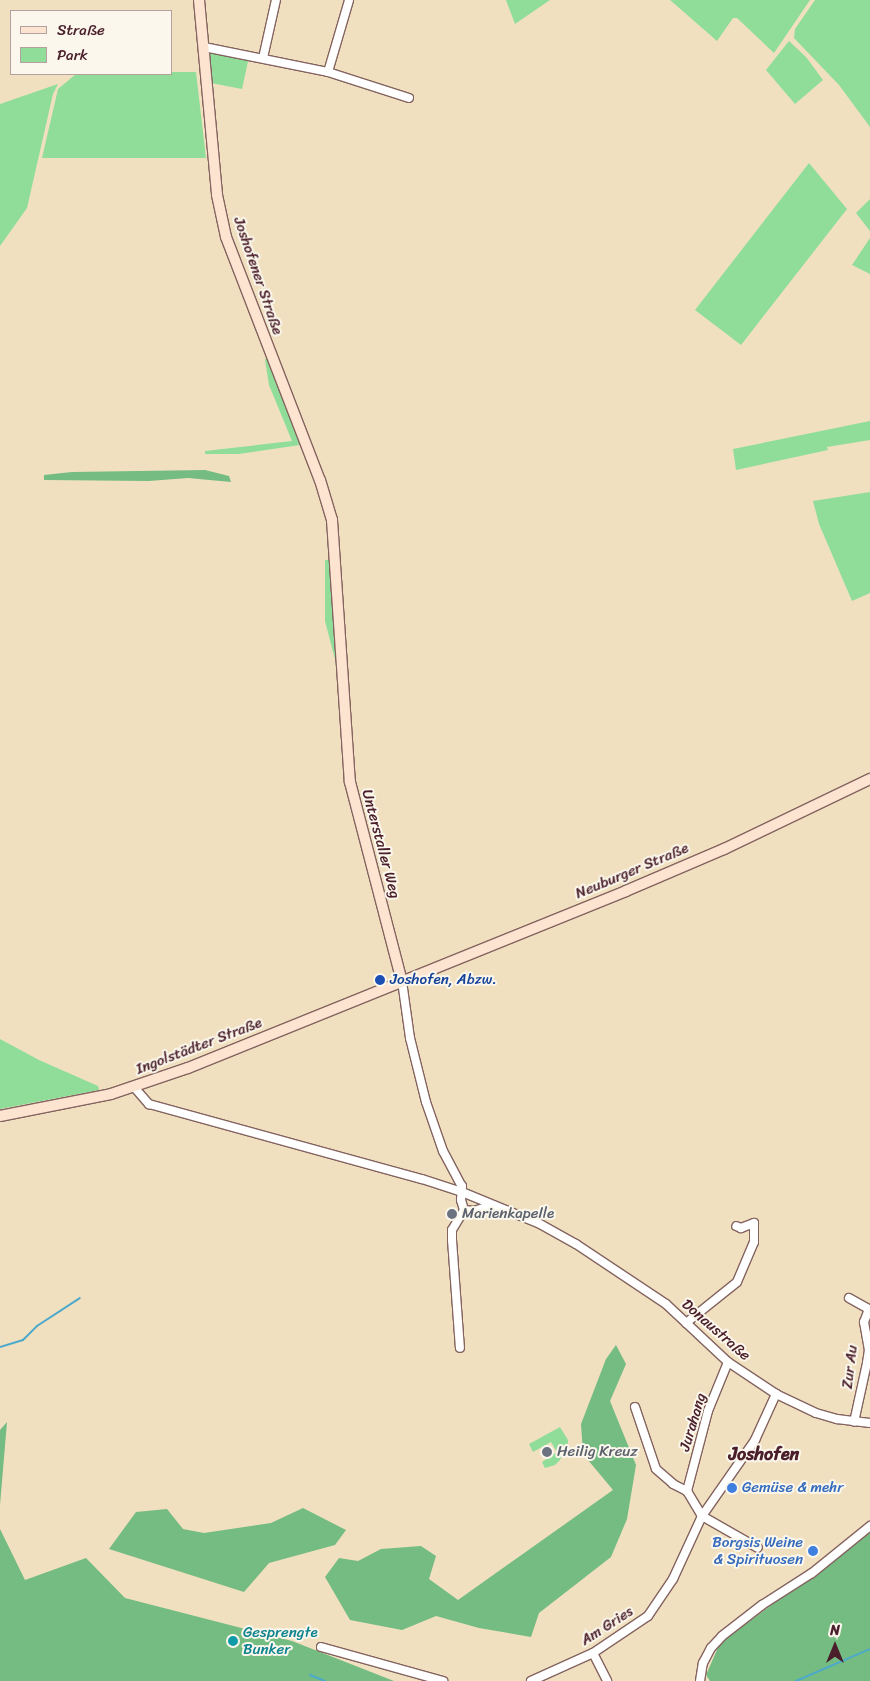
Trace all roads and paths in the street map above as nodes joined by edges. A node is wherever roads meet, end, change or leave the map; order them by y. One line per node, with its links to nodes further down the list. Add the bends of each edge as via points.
1 (199, 0): 4 (street, Joshofener Straße)
2 (276, 0): 5 (street)
3 (349, 0): 6 (street)
4 (204, 47): 5 (street); 8 (street, Joshofener Straße, via 217,195 226,237)
5 (263, 58): 6 (street)
6 (328, 72): 7 (street)
7 (409, 98)
8 (324, 492): 10 (street, Unterstaller Weg, via 332,520 350,782)
9 (870, 779): 10 (street, Neuburger Straße, via 724,849)
10 (402, 981): 11 (street, Ingolstädter Straße); 13 (street, Unterstaller Weg, via 410,1038 426,1102)
11 (134, 1087): 12 (street, Ingolstädter Straße); 13 (street, via 149,1104)
12 (0, 1116)
13 (462, 1192): 14 (street); 15 (street, Unterstaller Weg)
14 (492, 1205): 15 (street, via 474,1211); 18 (street, Donaustraße, via 540,1224 576,1244 666,1304)
15 (464, 1210): 19 (street, via 452,1230)
16 (736, 1226): 18 (street, via 742,1228 754,1224 754,1242 737,1282)
17 (849, 1298): 23 (street, Zur Au, via 869,1309 864,1322 868,1360)
18 (686, 1323): 20 (street, Donaustraße)
19 (460, 1348)
20 (728, 1362): 21 (street, Donaustraße); 25 (street, Jurahang, via 708,1411)
21 (776, 1394): 23 (street, Donaustraße, via 816,1413); 26 (street, Am Gries, via 755,1440)
22 (635, 1407): 25 (street, via 656,1468 672,1484)
23 (854, 1422): 24 (street, Donaustraße)
24 (870, 1423)
25 (687, 1491): 26 (street)
26 (702, 1516): 28 (street); 30 (street, Am Gries, via 673,1579 648,1616)
27 (870, 1526): 34 (street, via 812,1573 722,1636 703,1663)
28 (758, 1548)
29 (322, 1647): 31 (street)
30 (593, 1653): 32 (street, Am Gries); 33 (street)
31 (443, 1681)
32 (531, 1681)
33 (607, 1681)
34 (700, 1681)

